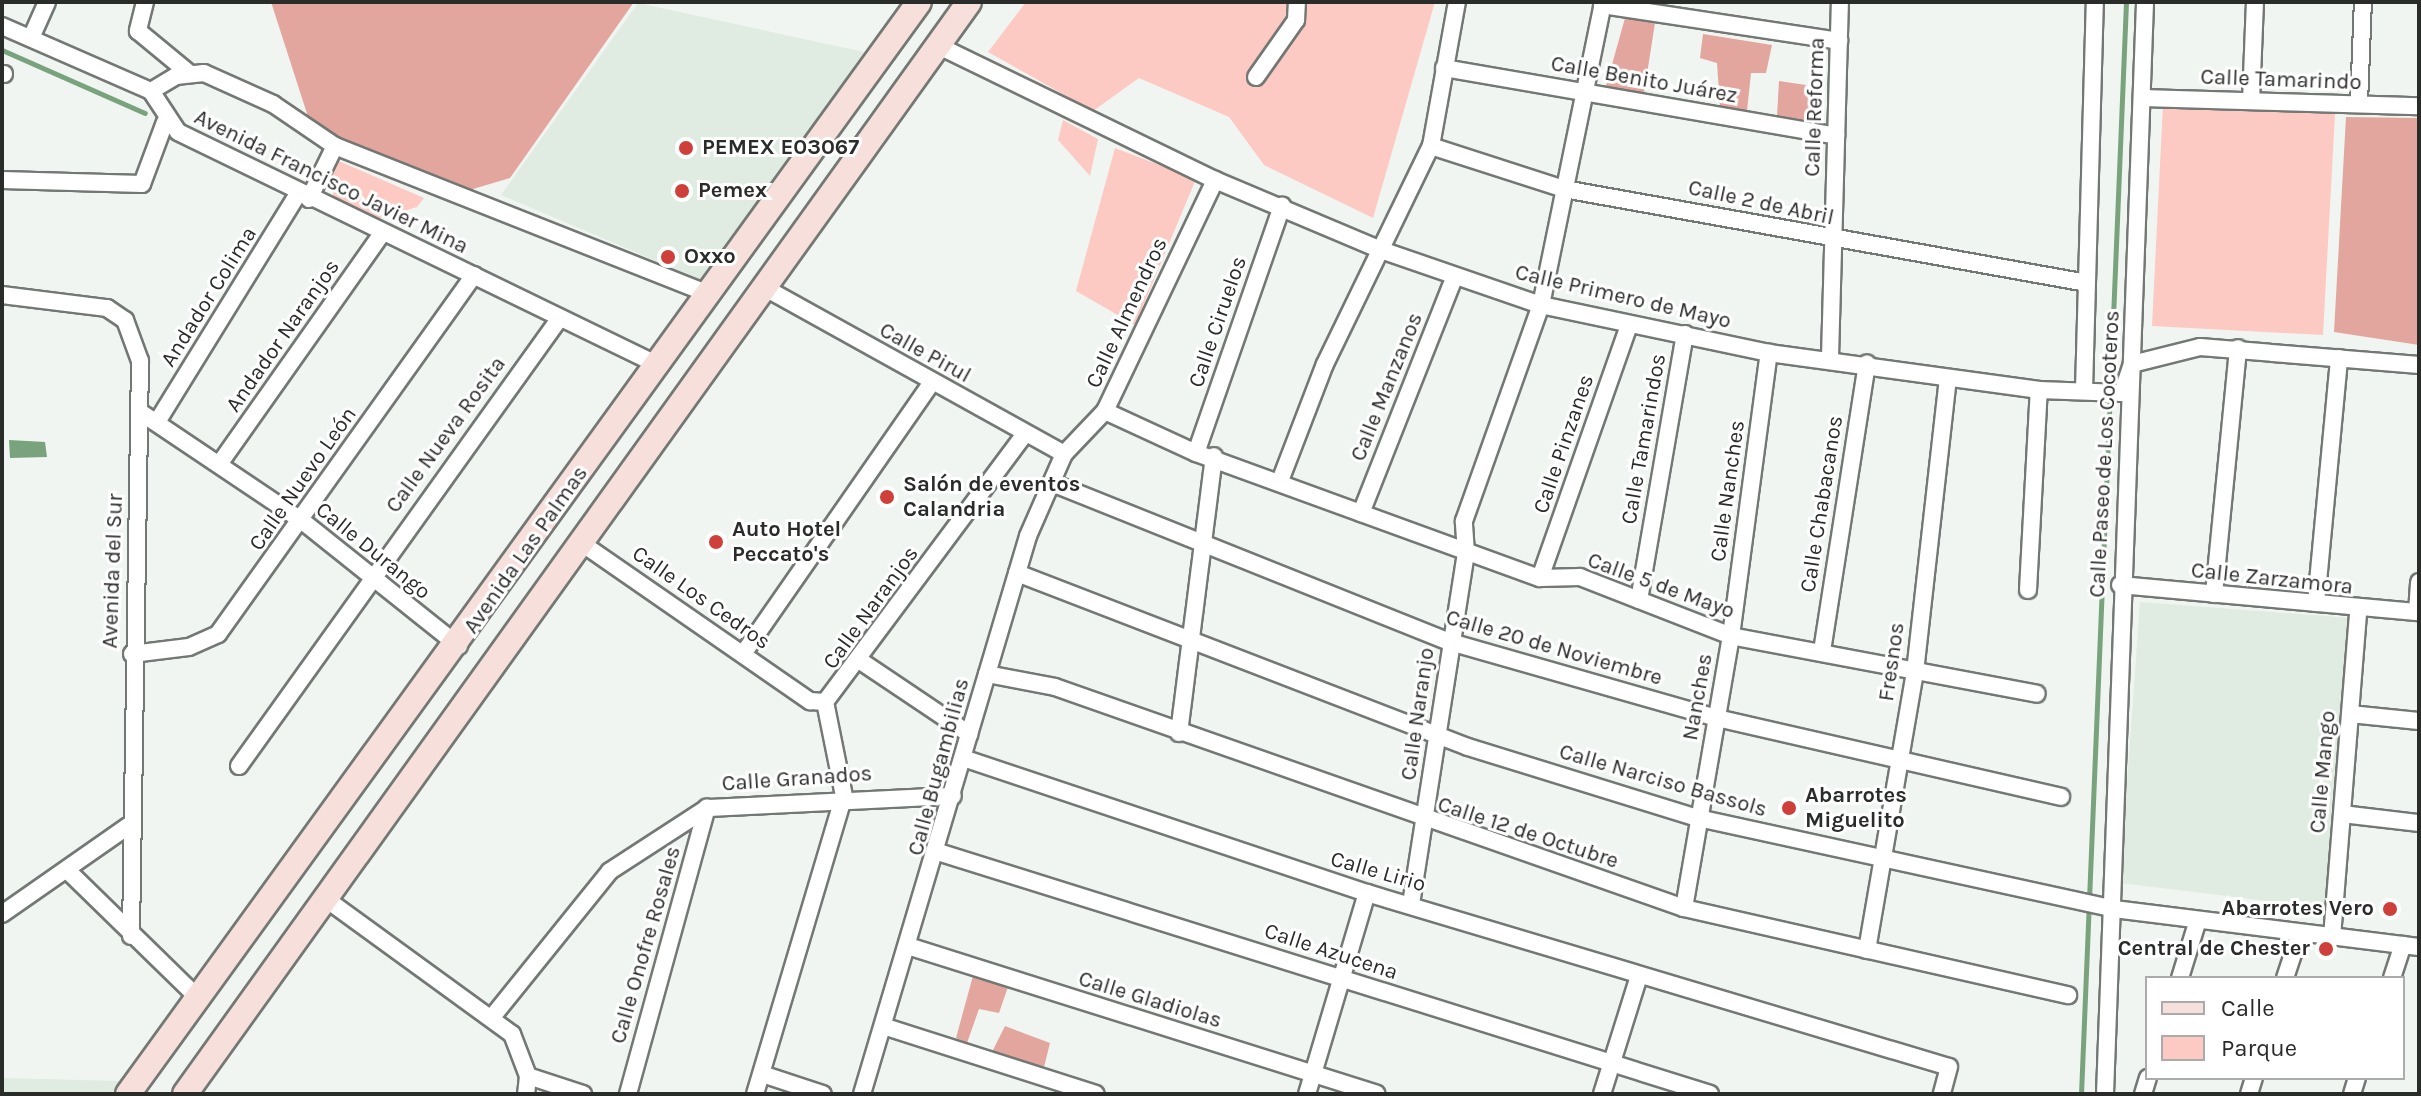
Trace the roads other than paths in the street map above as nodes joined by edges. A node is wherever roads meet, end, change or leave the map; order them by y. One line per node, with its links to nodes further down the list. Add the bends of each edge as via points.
1 (145, 2): 18 (street, via 138,31)
2 (919, 2): 42 (main road, Avenida Las Palmas)
3 (969, 2): 16 (main road, Avenida Las Palmas)
4 (1297, 2): 19 (street, via 1296,20)
5 (1457, 2): 17 (street)
6 (1840, 2): 15 (street, Calle Reforma)
7 (2095, 2): 40 (street)
8 (2145, 2): 22 (street, Calle Paseo de Los Cocoteros)
9 (2255, 2): 23 (street)
10 (2363, 2): 24 (street)
11 (45, 3): 14 (street)
12 (1602, 3): 15 (street); 21 (street, Calle Naranjo)
13 (2, 26): 14 (street)
14 (31, 38): 20 (street)
15 (1839, 41): 27 (street, Calle Reforma)
16 (941, 47): 31 (street, Calle Primero de Mayo); 41 (main road, Avenida Las Palmas)
17 (1444, 68): 21 (street, Calle Benito Juárez); 29 (street)
18 (189, 73): 20 (street); 28 (street, via 273,104)
19 (1256, 77)
20 (151, 91): 26 (street, Avenida Francisco Javier Mina)
21 (1584, 92): 27 (street, Calle Benito Juárez); 32 (street, Calle Naranjo)
22 (2142, 98): 23 (street, Calle Tamarindo); 54 (street, Calle Paseo de Los Cocoteros)
23 (2251, 101): 24 (street, Calle Tamarindo)
24 (2359, 104): 25 (street, Calle Tamarindo)
25 (2419, 106)
26 (165, 122): 30 (street, via 142,184); 33 (street, Avenida Francisco Javier Mina)
27 (1836, 136): 36 (street, Calle Reforma)
28 (335, 146): 33 (street, Andador Colima); 42 (street)
29 (1431, 146): 32 (street, Calle 2 de Abril); 37 (street)
30 (2, 180)
31 (1215, 180): 34 (street, Calle Primero de Mayo); 60 (street, Calle Almendros)
32 (1564, 189): 36 (street, Calle 2 de Abril); 44 (street, Calle Naranjo)
33 (304, 197): 35 (street, Avenida Francisco Javier Mina); 62 (street, Andador Colima)
34 (1282, 206): 37 (street, Calle Primero de Mayo); 64 (street, Calle Ciruelos)
35 (381, 235): 38 (street, Avenida Francisco Javier Mina); 67 (street, Andador Naranjos)
36 (1833, 240): 40 (street, Calle 2 de Abril); 50 (street, Calle Reforma)
37 (1378, 249): 39 (street, Calle Primero de Mayo); 68 (street)
38 (474, 275): 45 (street, Avenida Francisco Javier Mina); 71 (street, Calle Nuevo León)
39 (1454, 278): 44 (street, Calle Primero de Mayo); 70 (street, Calle Manzanos)
40 (2087, 283): 59 (street)
41 (765, 288): 57 (street, Calle Pirul); 72 (main road, Avenida Las Palmas)
42 (708, 294): 53 (main road, Avenida Las Palmas)
43 (2, 295): 61 (street, Avenida del Sur, via 89,301 125,320 140,361)
44 (1541, 305): 46 (street, Calle Primero de Mayo); 74 (street, Calle Naranjo, via 1464,521)
45 (559, 319): 53 (street, Avenida Francisco Javier Mina); 76 (street, Calle Nueva Rosita)
46 (1629, 325): 47 (street, Calle Primero de Mayo); 77 (street, Calle Pinzanes)
47 (1685, 334): 49 (street, Calle Primero de Mayo); 82 (street, Calle Tamarindos)
48 (2238, 348): 51 (street); 54 (street, via 2157,353); 81 (street)
49 (1769, 353): 50 (street, Calle Primero de Mayo); 87 (street, Calle Nanches)
50 (1830, 357): 52 (street, Calle Primero de Mayo)
51 (2339, 358): 55 (street); 83 (street)
52 (1867, 363): 56 (street, Calle Primero de Mayo); 90 (street, Calle Chabacanos)
53 (656, 364): 89 (main road, Avenida Las Palmas)
54 (2132, 364): 59 (street, Calle Primero de Mayo, via 2122,393); 79 (street, Calle Paseo de Los Cocoteros)
55 (2419, 365)
56 (1948, 379): 58 (street, Calle Primero de Mayo); 94 (street, Fresnos)
57 (932, 382): 63 (street, Calle Pirul); 92 (street)
58 (2039, 390): 59 (street, Calle Primero de Mayo); 80 (street)
59 (2084, 390)
60 (1105, 411): 64 (street, Calle 5 de Mayo); 65 (street, Calle Almendros)
61 (140, 412): 62 (street, Calle Durango); 91 (street, Avenida del Sur)
62 (157, 422): 67 (street, Calle Durango)
63 (1025, 434): 65 (street, Calle Pirul); 93 (street, Calle Naranjos)
64 (1196, 453): 66 (street, Calle 5 de Mayo)
65 (1064, 454): 69 (street, Calle Bugambilias)
66 (1214, 456): 68 (street, Calle 5 de Mayo); 73 (street)
67 (220, 463): 71 (street, Calle Durango)
68 (1280, 481): 70 (street, Calle 5 de Mayo)
69 (1052, 483): 73 (street, Calle 20 de Noviembre); 75 (street, Calle Bugambilias)
70 (1361, 513): 74 (street, Calle 5 de Mayo)
71 (301, 520): 76 (street, Calle Durango); 91 (street, Calle Nuevo León, via 218,634 189,647)
72 (580, 542): 92 (street, Calle Los Cedros); 121 (main road, Avenida Las Palmas)
73 (1199, 547): 86 (street); 88 (street, Calle 20 de Noviembre)
74 (1466, 553): 77 (street, Calle 5 de Mayo); 88 (street, Calle Naranjo)
75 (1017, 573): 86 (street, Calle Narciso Bassols); 95 (street, Calle Bugambilias)
76 (368, 577): 89 (street, Calle Durango); 107 (street, Calle Nueva Rosita)
77 (1540, 578): 82 (street, Calle 5 de Mayo, via 1580,577)
78 (2419, 582): 85 (street)
79 (2120, 585): 81 (street, Calle Zarzamora); 123 (street, Calle Paseo de Los Cocoteros)
80 (2028, 590)
81 (2214, 594): 83 (street, Calle Zarzamora)
82 (1639, 600): 87 (street, Calle 5 de Mayo)
83 (2316, 603): 84 (street, Calle Zarzamora)
84 (2358, 611): 85 (street, Calle Zarzamora); 99 (street, Calle Mango)
85 (2418, 612)
86 (1190, 634): 102 (street); 104 (street, Calle Narciso Bassols)
87 (1731, 636): 90 (street, Calle 5 de Mayo); 100 (street, Nanches)
88 (1450, 642): 100 (street, Calle 20 de Noviembre); 104 (street, Calle Naranjo)
89 (459, 646): 139 (main road, Avenida Las Palmas)
90 (1822, 651): 94 (street, Calle 5 de Mayo)
91 (132, 654): 116 (street, Avenida del Sur)
92 (743, 654): 96 (street, Calle Los Cedros)
93 (859, 660): 98 (street, Calle Naranjos); 103 (street)
94 (1915, 672): 97 (street, Calle 5 de Mayo); 106 (street, Fresnos)
95 (987, 674): 102 (street, Calle 12 de Octubre, via 1055,687); 103 (street, Calle Bugambilias)
96 (796, 691): 98 (street, Calle Naranjos)
97 (2037, 694)
98 (825, 702): 108 (street)
99 (2350, 714): 101 (street); 112 (street, Calle Mango)
100 (1717, 718): 106 (street, Calle 20 de Noviembre); 113 (street, Nanches)
101 (2419, 721)
102 (1179, 733): 114 (street, Calle 12 de Octubre)
103 (969, 734): 105 (street, Calle Bugambilias)
104 (1440, 734): 113 (street, Calle Narciso Bassols); 114 (street, Calle Naranjo)
105 (963, 758): 109 (street, Calle Bugambilias); 120 (street, Calle Lirio)
106 (1898, 763): 110 (street, Calle 20 de Noviembre); 118 (street, Fresnos)
107 (239, 766)
108 (844, 796): 109 (street, Calle Granados); 111 (street, Calle Granados); 143 (street)
109 (953, 796): 117 (street, Calle Bugambilias)
110 (2061, 797)
111 (707, 808): 140 (street, Calle Granados, via 610,871); 150 (street, Calle Onofre Rosales)
112 (2342, 814): 115 (street); 129 (street, Calle Mango)
113 (1698, 818): 118 (street, Calle Narciso Bassols); 124 (street, Nanches)
114 (1424, 822): 122 (street, Calle Naranjo); 124 (street, Calle 12 de Octubre)
115 (2419, 823)
116 (128, 826): 119 (street); 128 (street, Avenida del Sur)
117 (938, 852): 131 (street, Calle Bugambilias); 137 (street, Calle Azucena)
118 (1882, 857): 123 (street, Calle Narciso Bassols); 132 (street, Fresnos)
119 (68, 871): 125 (street); 128 (street)
120 (1367, 893): 122 (street, Calle Lirio); 137 (street)
121 (326, 899): 140 (street); 147 (main road, Avenida Las Palmas)
122 (1411, 904): 133 (street, Calle Lirio)
123 (2108, 907): 126 (street, Calle Narciso Bassols); 160 (street)
124 (1684, 908): 132 (street, Calle 12 de Octubre)
125 (2, 914)
126 (2197, 923): 127 (street, Calle Narciso Bassols); 134 (street)
127 (2300, 933): 129 (street, Calle Narciso Bassols); 135 (street)
128 (131, 936): 139 (street)
129 (2332, 937): 130 (street, Calle Narciso Bassols)
130 (2411, 946): 136 (street)
131 (911, 947): 141 (street, Calle Bugambilias); 144 (street, Calle Gladiolas)
132 (1867, 950): 138 (street, Calle 12 de Octubre)
133 (1639, 976): 142 (street); 159 (street, Calle Lirio, via 1949,1067)
134 (2181, 976)
135 (2286, 976)
136 (2393, 976)
137 (1338, 977): 142 (street, Calle Azucena); 144 (street)
138 (2068, 995)
139 (198, 998): 146 (main road, Avenida Las Palmas)
140 (493, 1016): 145 (street, via 512,1034)
141 (886, 1027): 153 (street, Calle Bugambilias); 154 (street)
142 (1610, 1065): 157 (street); 158 (street, Calle Azucena)
143 (762, 1074): 151 (street); 152 (street)
144 (1313, 1074): 155 (street); 156 (street, Calle Gladiolas)
145 (528, 1076): 148 (street); 149 (street)
146 (128, 1094)
147 (185, 1094)
148 (526, 1094)
149 (583, 1094)
150 (628, 1094)
151 (755, 1094)
152 (823, 1094)
153 (862, 1094)
154 (1096, 1094)
155 (1307, 1094)
156 (1376, 1094)
157 (1602, 1094)
158 (1710, 1094)
159 (1942, 1094)
160 (2105, 1094)

